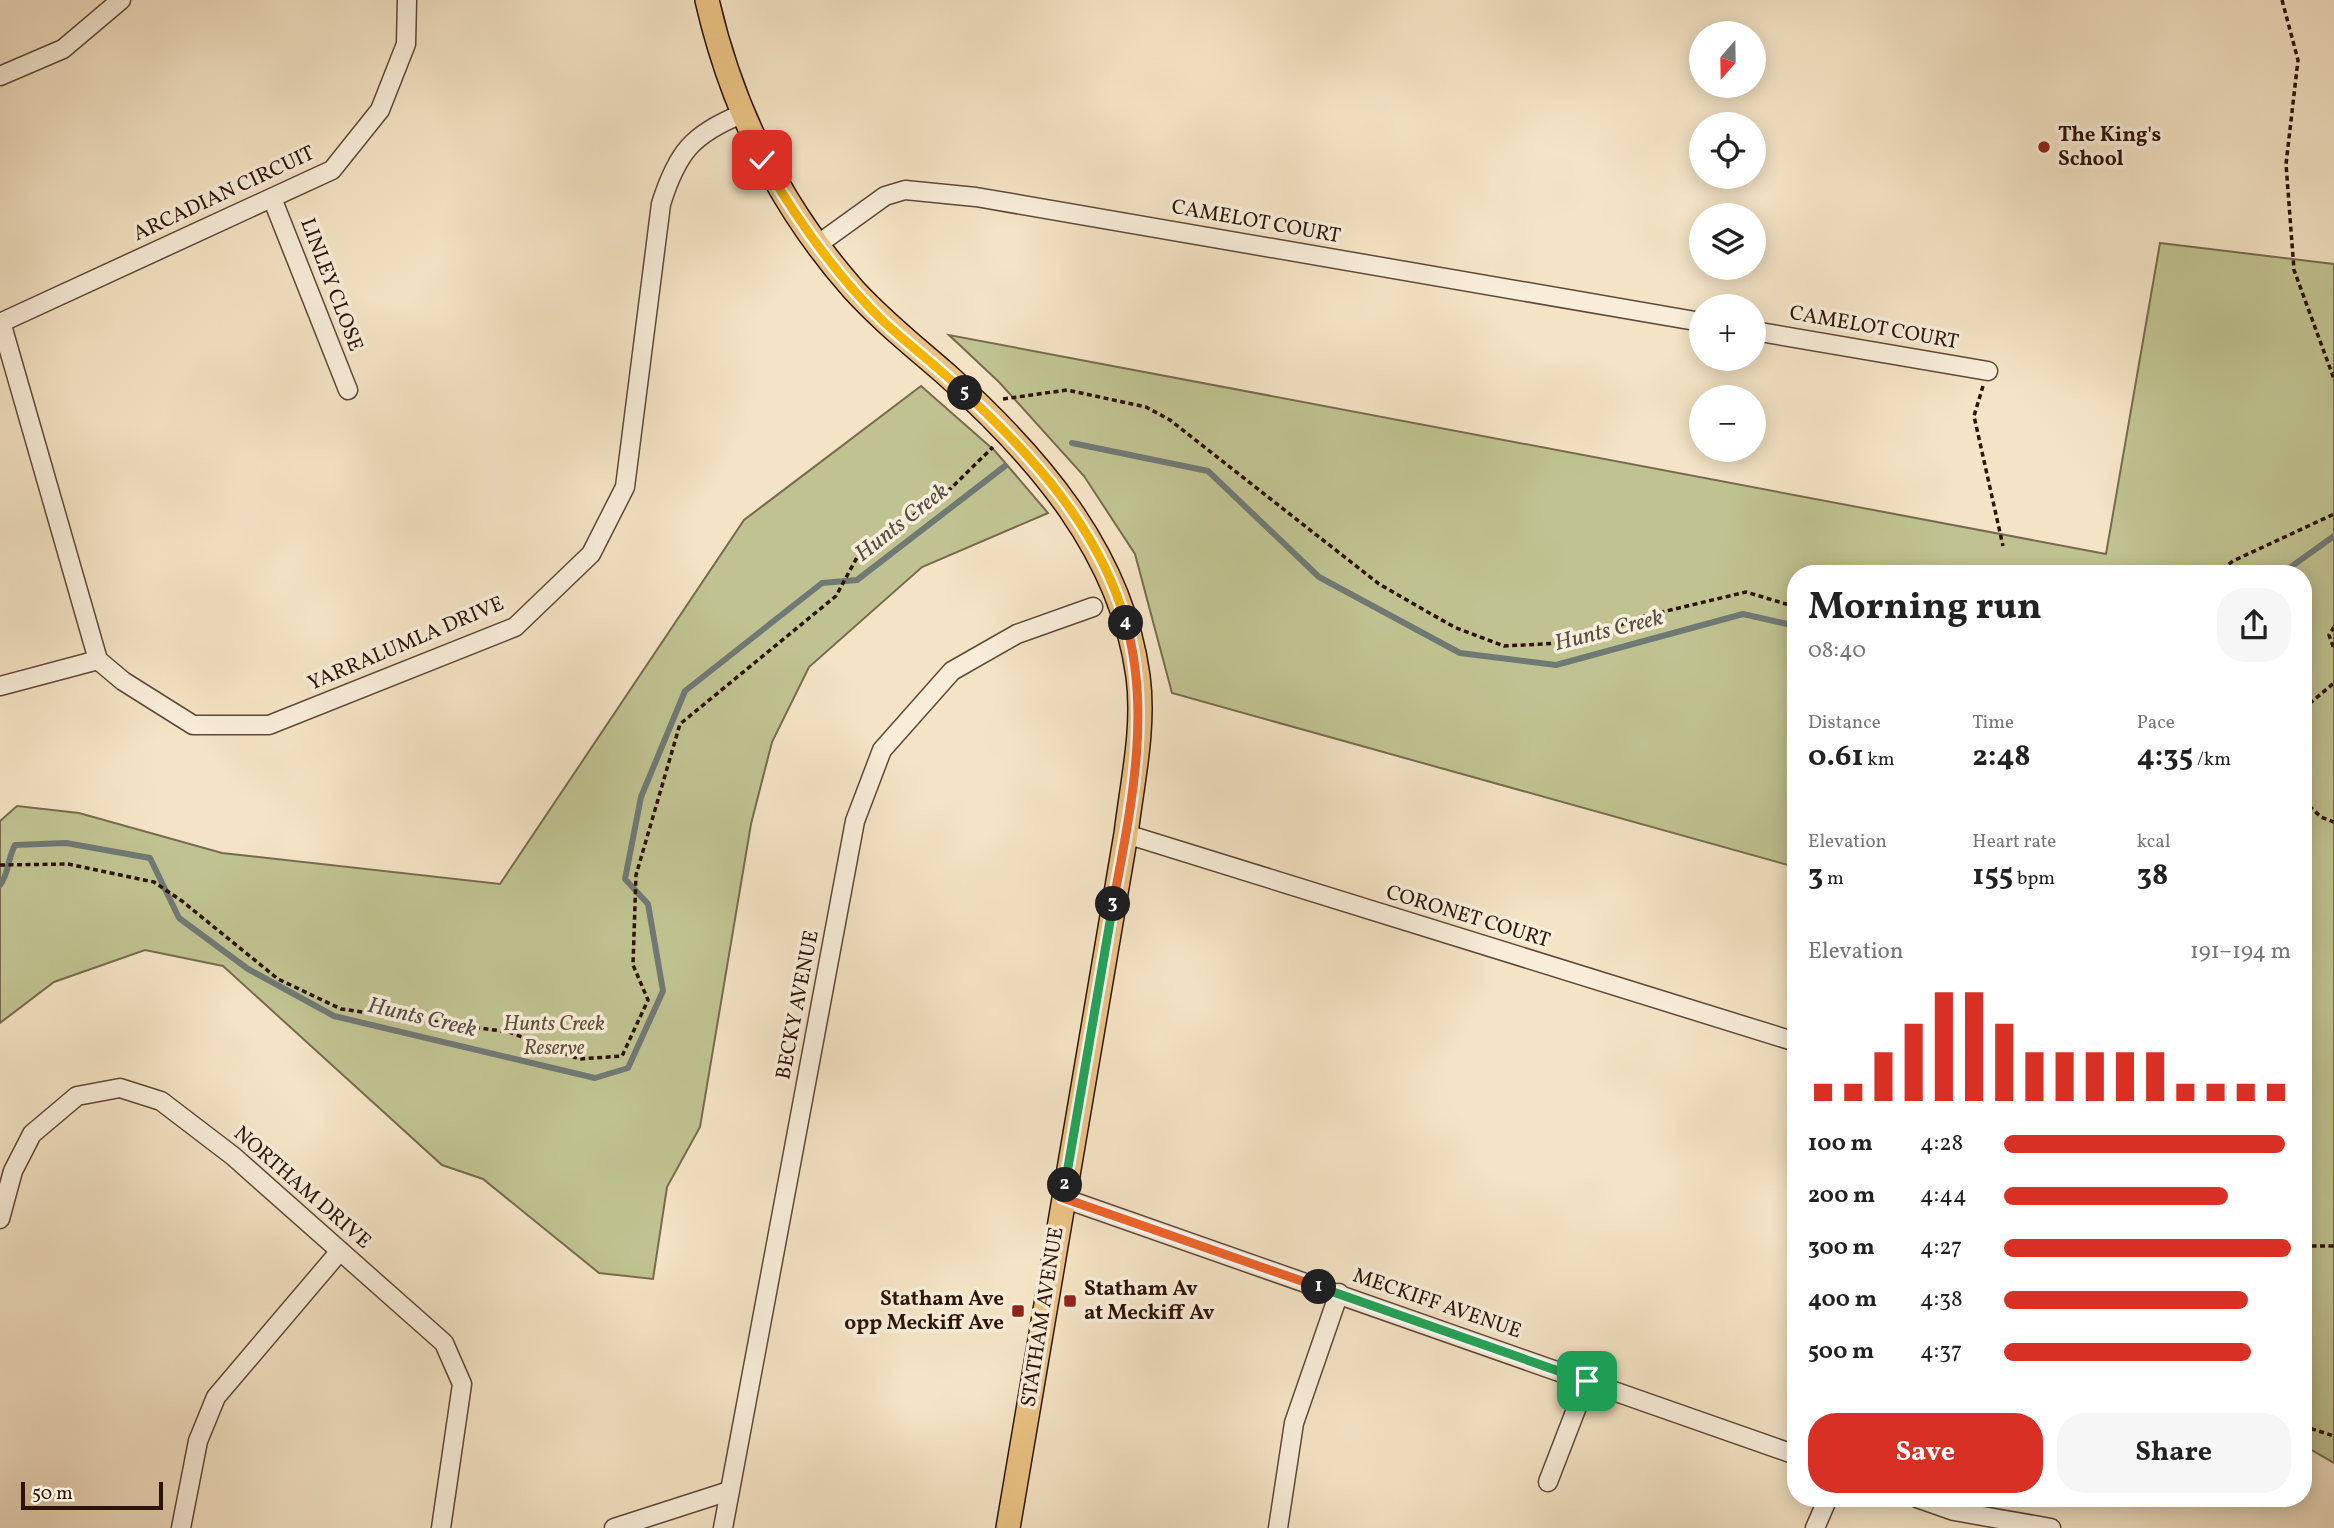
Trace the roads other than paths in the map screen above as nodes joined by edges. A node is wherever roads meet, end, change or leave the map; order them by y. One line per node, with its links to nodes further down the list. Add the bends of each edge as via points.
1 (121, 0): 4 (street, via 62,49)
2 (407, 0): 6 (street, ARCADIAN CIRCUIT, via 406,44 380,110 332,170)
3 (707, 0): 5 (main road, STATHAM AVENUE)
4 (0, 76)
5 (742, 114): 7 (main road, STATHAM AVENUE, via 762,160); 14 (street, YARRALUMLA DRIVE, via 713,125 686,148 675,163 661,204 625,487 591,554 515,627 269,725 193,725)
6 (272, 198): 9 (street, ARCADIAN CIRCUIT); 12 (street, LINLEY CLOSE)
7 (817, 245): 8 (street, CAMELOT COURT, via 885,196 905,190 976,197); 16 (main road, STATHAM AVENUE, via 884,321 1007,433 1087,533 1121,605 1139,678 1139,730)
8 (1689, 319)
9 (1, 323): 14 (street)
10 (1766, 333): 11 (street, CAMELOT COURT)
11 (1987, 371)
12 (348, 390)
13 (1093, 607): 25 (street, BECKY AVENUE, via 1017,634 952,671 882,750 855,821)
14 (98, 660): 15 (street)
15 (0, 686)
16 (1126, 834): 17 (street, CORONET COURT); 18 (main road, STATHAM AVENUE)
17 (1787, 1039)
18 (1063, 1198): 21 (street, MECKIFF AVENUE); 32 (main road, STATHAM AVENUE)
19 (0, 1219): 20 (street, NORTHAM DRIVE, via 13,1171 32,1134 78,1097 120,1088 161,1101 233,1156)
20 (340, 1251): 28 (street, via 216,1397 198,1441); 29 (street, NORTHAM DRIVE, via 444,1343 462,1384)
21 (1339, 1293): 22 (street, MECKIFF AVENUE); 33 (street, via 1294,1423)
22 (1587, 1381): 23 (street, MECKIFF AVENUE); 24 (street)
23 (1787, 1452)
24 (1548, 1482)
25 (729, 1491): 30 (street); 31 (street, BECKY AVENUE)
26 (1824, 1507): 34 (street)
27 (1943, 1507): 35 (street)
28 (181, 1528)
29 (441, 1528)
30 (614, 1528)
31 (723, 1528)
32 (1008, 1528)
33 (1278, 1528)
34 (1815, 1528)
35 (2051, 1528)

